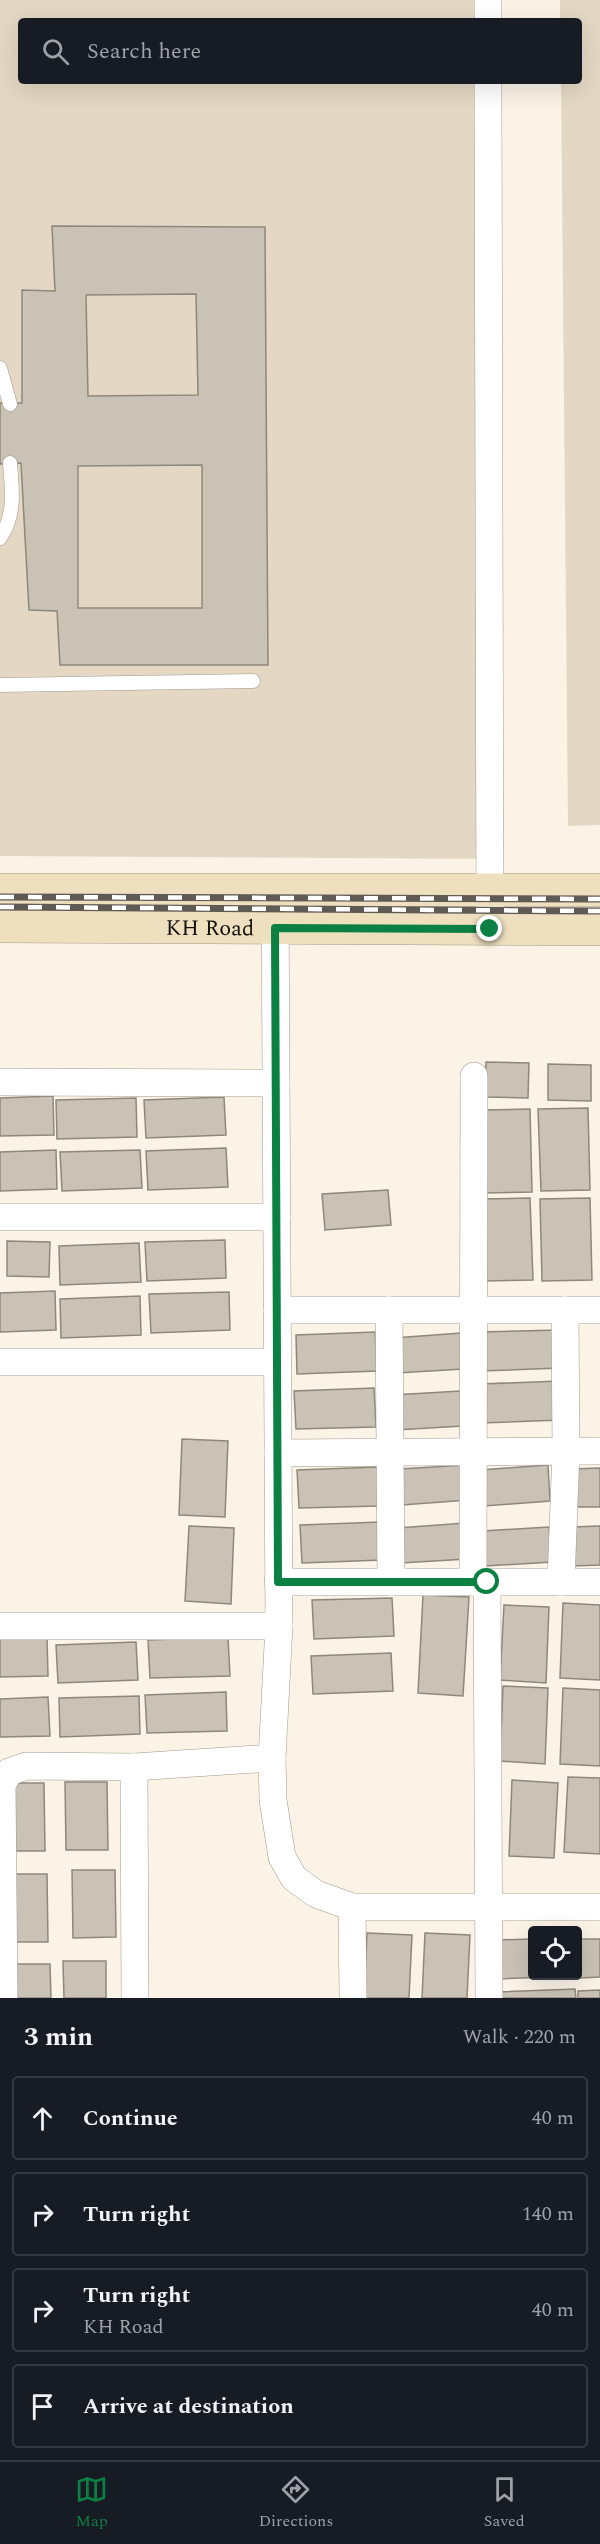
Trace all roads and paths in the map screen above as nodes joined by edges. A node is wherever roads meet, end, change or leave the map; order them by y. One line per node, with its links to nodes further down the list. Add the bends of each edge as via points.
1 (488, 0): 2 (street)
2 (488, 18)
3 (488, 84): 11 (street)
4 (0, 368): 5 (lane)
5 (10, 404)
6 (10, 463): 7 (lane, via 10,522)
7 (0, 538)
8 (253, 681): 9 (lane)
9 (0, 686)
10 (3, 890): 13 (main road, KH Road); 14 (lane)
11 (490, 890): 12 (main road, KH Road); 13 (main road, KH Road); 16 (street)
12 (600, 890)
13 (275, 891): 15 (street)
14 (4, 926): 15 (main road, KH Road)
15 (275, 928): 16 (main road, KH Road); 20 (street)
16 (490, 929): 17 (main road, KH Road)
17 (600, 929)
18 (474, 1076): 25 (street)
19 (0, 1082): 20 (street)
20 (276, 1083): 22 (street)
21 (0, 1217): 22 (street)
22 (277, 1217): 23 (street)
23 (277, 1310): 24 (street); 29 (street)
24 (389, 1310): 25 (street); 33 (street)
25 (474, 1310): 26 (street); 30 (street)
26 (565, 1310): 27 (street); 31 (street)
27 (600, 1310)
28 (0, 1362): 29 (street)
29 (277, 1362): 34 (street)
30 (473, 1451): 31 (street); 33 (street); 37 (street)
31 (566, 1451): 32 (street); 38 (street)
32 (600, 1451)
33 (390, 1452): 34 (street); 36 (street)
34 (278, 1453): 35 (street)
35 (278, 1582): 36 (street); 41 (street)
36 (391, 1582): 37 (street)
37 (480, 1582): 38 (street); 45 (street)
38 (561, 1582): 39 (street)
39 (600, 1582)
40 (0, 1626): 41 (street)
41 (279, 1626): 42 (street)
42 (272, 1758): 43 (street); 44 (street, via 273,1800 282,1857 294,1878 316,1894)
43 (134, 1767): 47 (street, via 26,1766 9,1772 2,1785); 48 (street)
44 (352, 1907): 45 (street); 49 (street)
45 (488, 1907): 46 (street); 50 (street)
46 (600, 1907)
47 (4, 1998)
48 (135, 1998)
49 (353, 1998)
50 (489, 1998)

